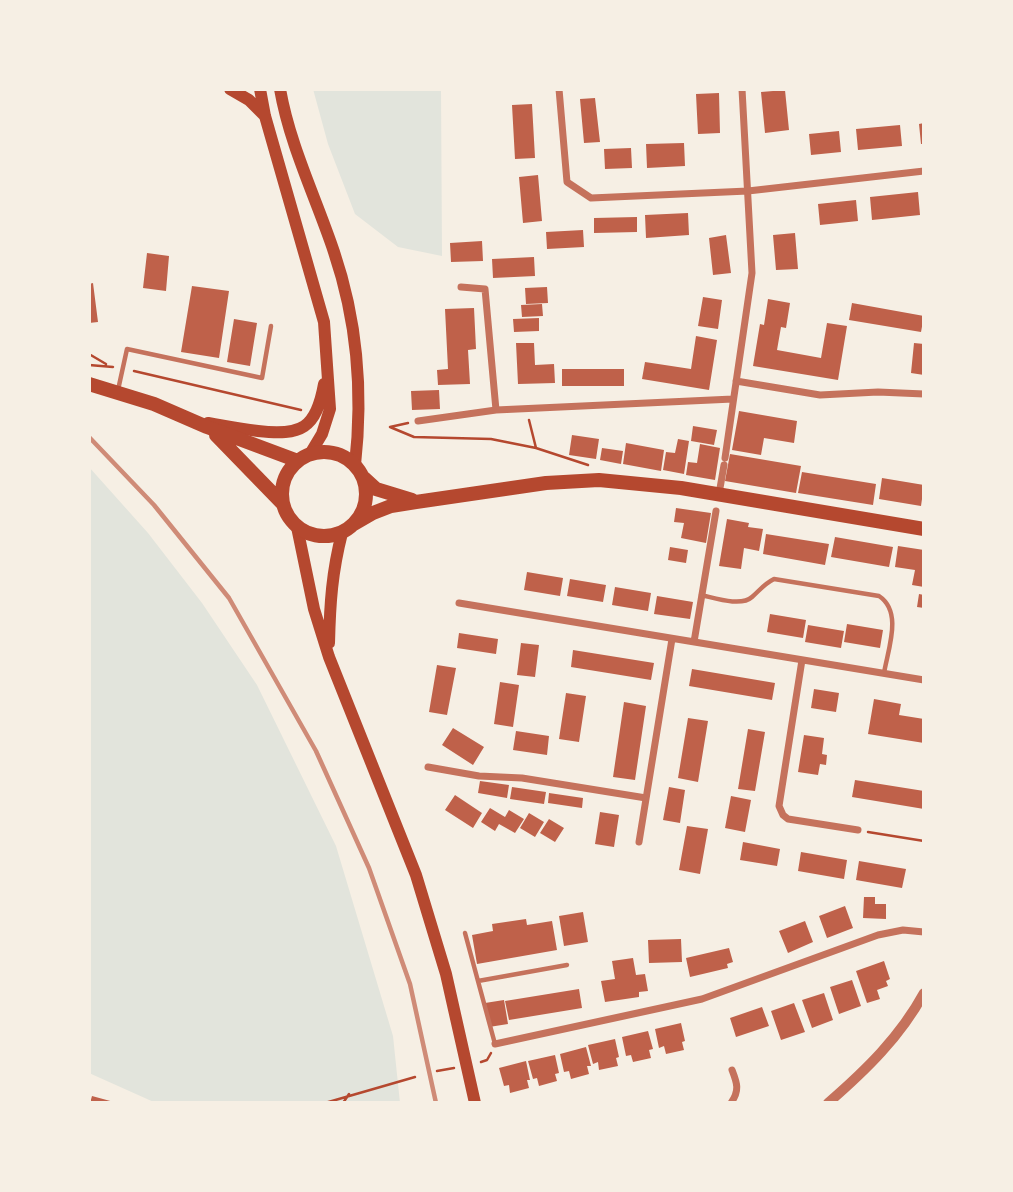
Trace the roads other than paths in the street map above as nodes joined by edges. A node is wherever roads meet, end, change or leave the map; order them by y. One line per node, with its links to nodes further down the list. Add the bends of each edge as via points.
1 (230, 89): 6 (main road)
2 (260, 89): 6 (main road)
3 (280, 89): 22 (main road, via 285,117 350,307 359,411)
4 (559, 89): 8 (street, via 566,182 591,198)
5 (741, 89): 8 (street)
6 (265, 116): 16 (main road, via 327,342)
7 (924, 171): 8 (street)
8 (748, 191): 11 (street, via 752,273)
9 (461, 287): 17 (street, via 485,289)
10 (271, 326): 13 (lane, via 262,378 127,349)
11 (736, 380): 14 (street, via 820,395); 15 (street)
12 (89, 384): 13 (main road)
13 (117, 392): 18 (main road)
14 (924, 394)
15 (733, 399): 17 (street); 24 (street)
16 (326, 404): 18 (main road, via 292,433); 21 (main road, via 322,434)
17 (496, 410): 19 (street)
18 (184, 418): 20 (main road)
19 (418, 421)
20 (207, 427): 21 (main road); 26 (main road)
21 (304, 457): 22 (main road, via 333,453); 26 (main road, via 284,480)
22 (355, 465): 23 (main road)
23 (364, 478): 25 (main road, via 376,489); 29 (main road, via 366,504)
24 (719, 494): 25 (main road, via 570,481); 30 (main road)
25 (416, 502): 29 (main road, via 373,513)
26 (283, 504): 28 (main road)
27 (716, 511): 31 (street)
28 (297, 527): 29 (main road, via 328,537); 35 (main road)
29 (348, 529): 35 (main road, via 333,568)
30 (924, 529)
31 (701, 595): 34 (street); 37 (lane, via 743,602 775,579 879,596 889,605 893,618)
32 (459, 603): 33 (street)
33 (672, 639): 34 (street); 40 (street)
34 (694, 642): 36 (street)
35 (329, 657): 50 (main road, via 416,875 446,974)
36 (802, 660): 37 (street); 41 (street, via 779,806 788,819)
37 (884, 673): 38 (street)
38 (924, 680)
39 (428, 767): 40 (street)
40 (646, 798): 42 (street)
41 (858, 830)
42 (639, 842)
43 (924, 932): 48 (street, via 903,929 878,934 702,999)
44 (465, 933): 46 (lane)
45 (567, 965): 46 (lane)
46 (478, 981): 48 (lane)
47 (924, 993): 52 (street, via 897,1035)
48 (495, 1044)
49 (733, 1070): 51 (street, via 738,1086)
50 (475, 1103)
51 (731, 1103)
52 (828, 1103)

